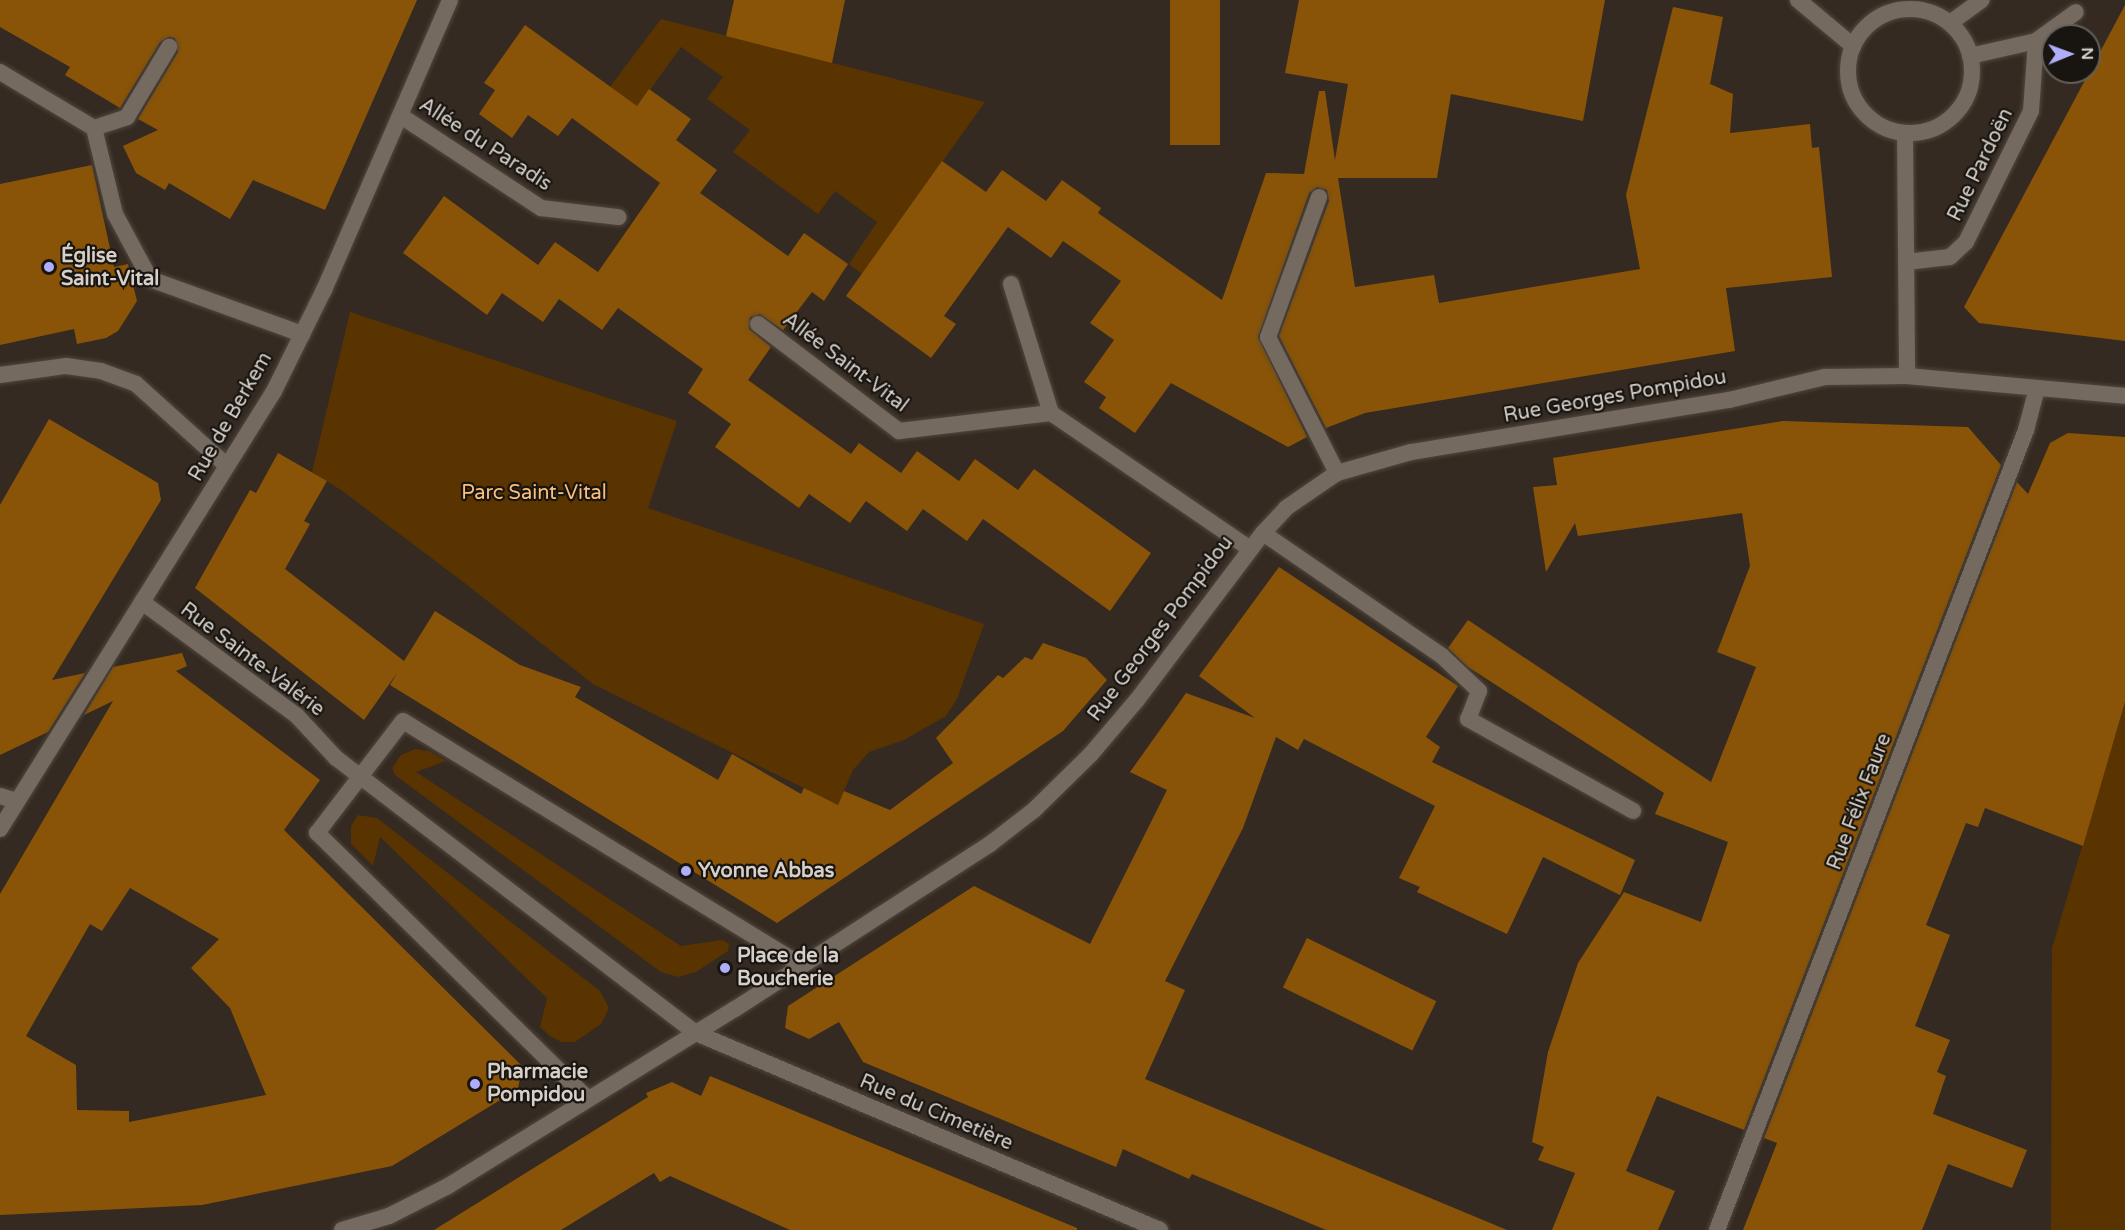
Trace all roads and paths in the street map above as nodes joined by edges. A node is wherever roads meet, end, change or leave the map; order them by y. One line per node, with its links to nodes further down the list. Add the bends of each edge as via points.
1 (450, 0): 11 (street, Rue de Berkem)
2 (1798, 0): 7 (street)
3 (1982, 0): 5 (street)
4 (2076, 12): 6 (street)
5 (1950, 23): 7 (street, via 1922,10 1891,12 1873,21); 9 (street)
6 (2036, 41): 9 (street); 16 (street, Rue Pardoën, via 2031,111 1966,242 1950,257)
7 (1853, 46): 13 (street, via 1849,75 1857,103 1877,124)
8 (169, 47): 12 (street, via 127,117)
9 (1970, 56): 13 (street, via 1972,80 1958,111 1940,126)
10 (0, 72): 12 (street)
11 (401, 116): 15 (street, Allée du Paradis, via 541,208); 19 (street, Rue de Berkem)
12 (94, 128): 19 (street, via 115,214 150,279)
13 (1905, 133): 16 (street)
14 (1319, 197): 26 (street, via 1268,337)
15 (618, 217)
16 (1906, 262): 21 (street)
17 (1011, 284): 24 (street)
18 (758, 324): 24 (street, Allée Saint-Vital, via 899,431)
19 (302, 334): 25 (street, Rue de Berkem)
20 (0, 375): 25 (street, via 66,366 101,371 136,384)
21 (1907, 376): 22 (street, Rue Georges Pompidou); 26 (street, Rue Georges Pompidou, via 1808,380 1729,400 1411,452)
22 (2037, 388): 23 (street, Rue Georges Pompidou); 40 (street, Rue Félix Faure, via 2026,430)
23 (2125, 396)
24 (1051, 413): 28 (street)
25 (227, 466): 29 (street, Rue de Berkem)
26 (1337, 473): 27 (street, Rue Georges Pompidou, via 1286,508)
27 (1263, 532): 28 (street, Rue Georges Pompidou); 33 (street, via 1442,656 1479,692 1468,719)
28 (1250, 549): 35 (street, Rue Georges Pompidou, via 1137,700 1062,784 965,863)
29 (142, 602): 30 (street, Rue Sainte-Valérie, via 297,716 336,758); 32 (street, Rue de Berkem)
30 (361, 777): 35 (street, via 404,721); 36 (street); 37 (street, via 317,833)
31 (0, 796): 32 (street)
32 (16, 801): 34 (street, Rue de Berkem)
33 (1634, 811)
34 (0, 829)
35 (801, 966): 36 (street, Rue Georges Pompidou)
36 (696, 1033): 37 (street, Rue Georges Pompidou); 39 (street, Rue du Cimetière)
37 (588, 1099): 38 (street, Rue Georges Pompidou, via 411,1206)
38 (342, 1230)
39 (1160, 1230)
40 (1717, 1230)

